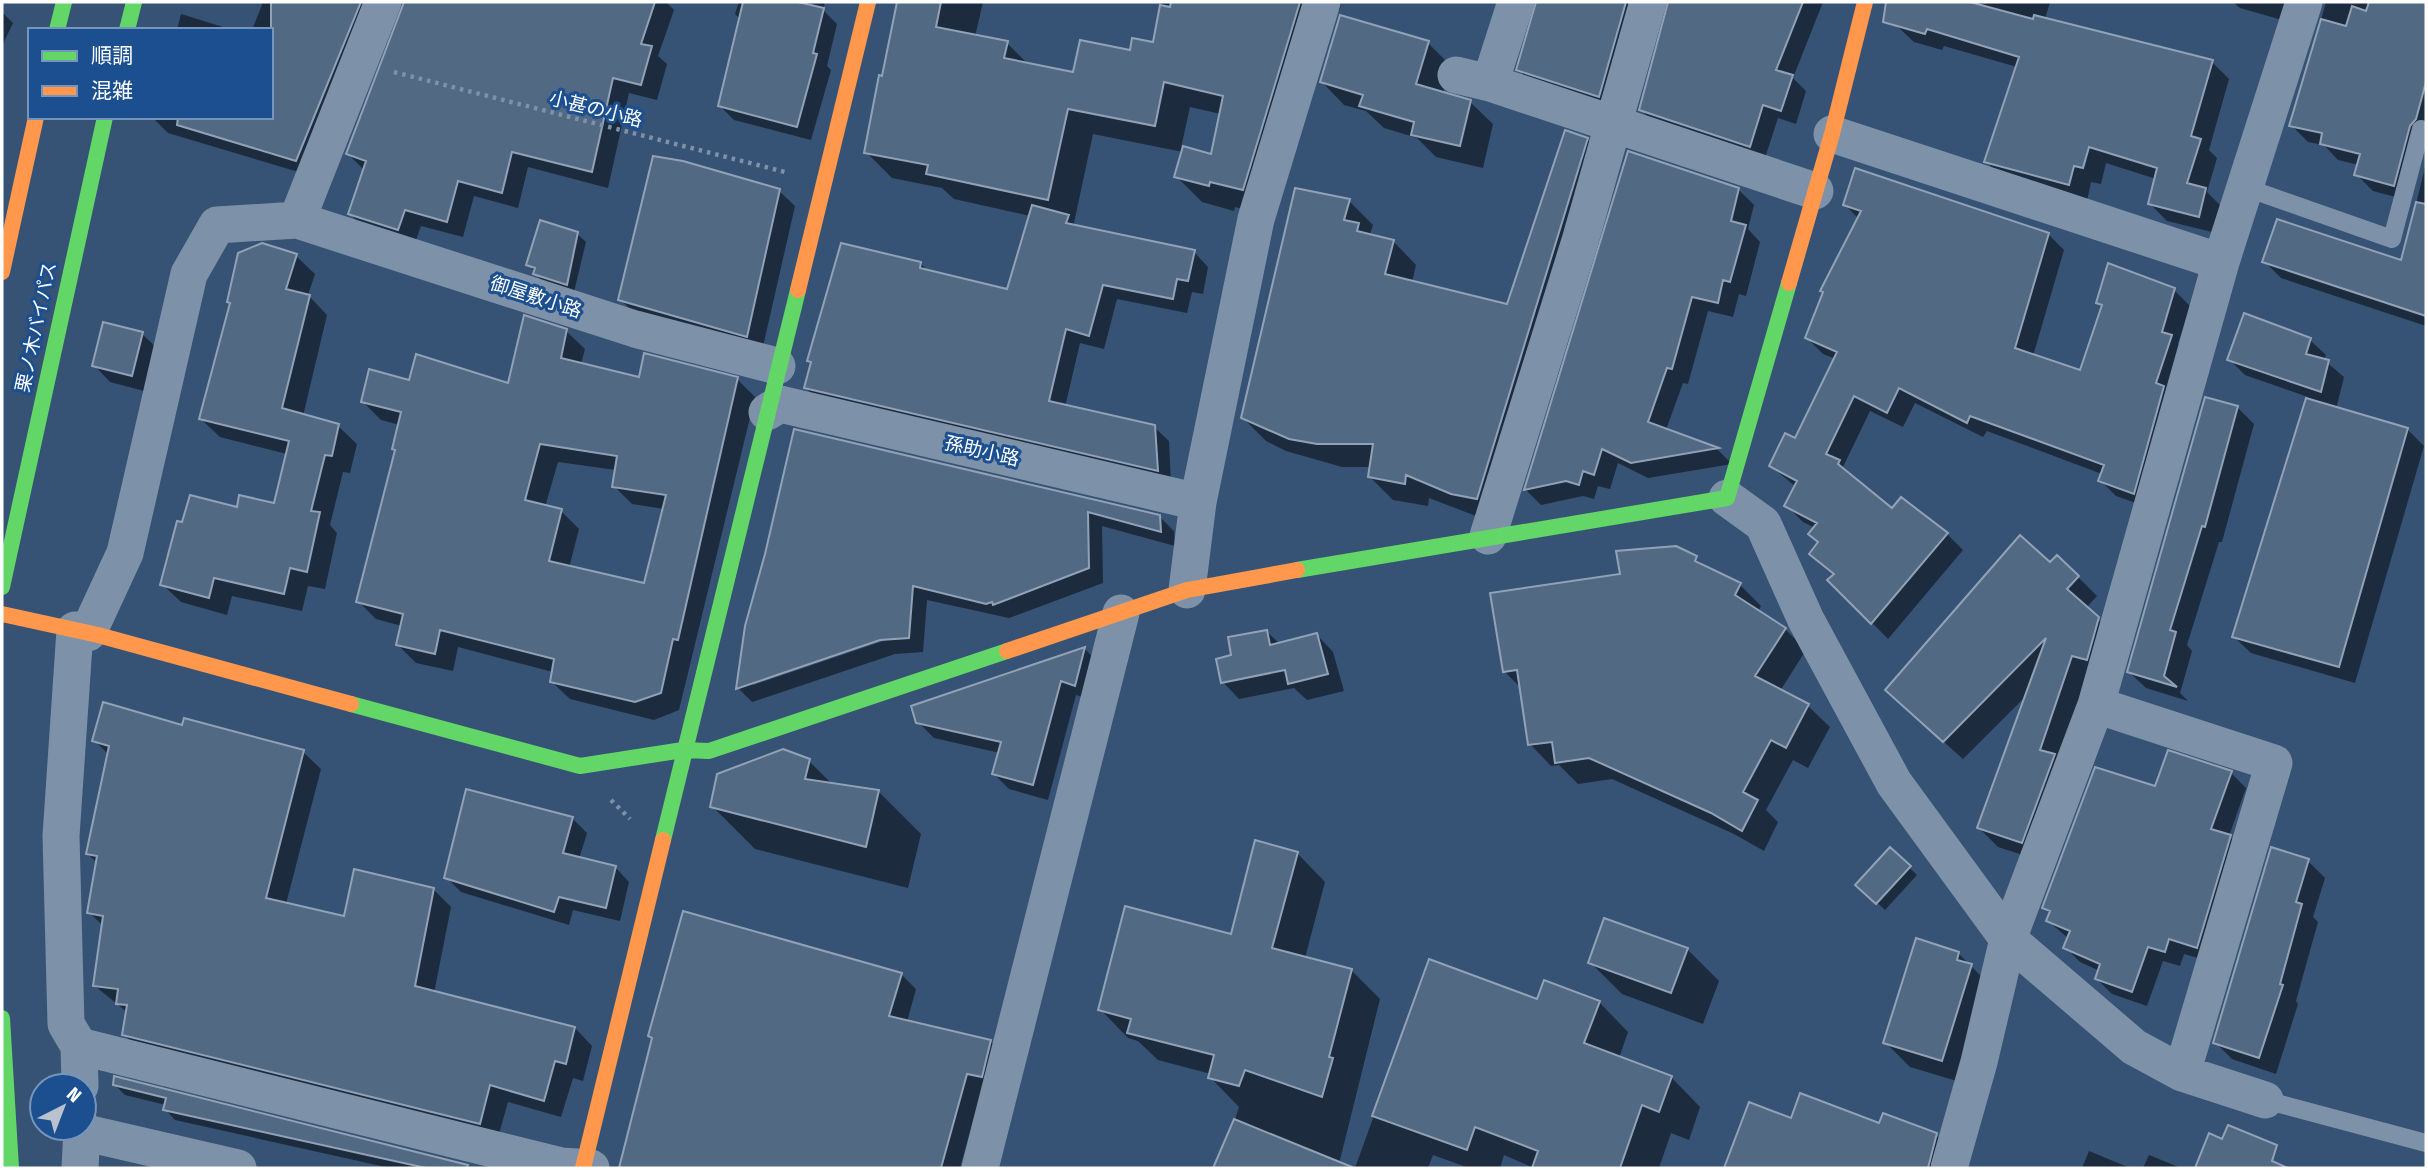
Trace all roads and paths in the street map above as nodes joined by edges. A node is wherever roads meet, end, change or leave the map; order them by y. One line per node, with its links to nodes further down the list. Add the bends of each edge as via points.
1 (64, 2): 10 (street)
2 (134, 2): 11 (street)
3 (383, 2): 12 (street)
4 (866, 2): 18 (street)
5 (1322, 2): 27 (street, via 1256,219)
6 (1517, 2): 15 (street, via 1473,79)
7 (1648, 2): 15 (street)
8 (1863, 2): 17 (street)
9 (2304, 2): 19 (street)
10 (58, 28)
11 (128, 28)
12 (359, 63): 18 (path, 小甚の小路); 21 (street)
13 (36, 119): 23 (street)
14 (105, 119): 29 (street, 栗ノ木バイパス)
15 (1611, 123): 20 (street); 28 (street, via 1580,241)
16 (2421, 128): 19 (lane, via 2392,239)
17 (1832, 134): 20 (street); 22 (street)
18 (825, 183): 24 (street)
19 (2247, 188): 22 (street)
20 (1815, 191): 26 (street)
21 (297, 220): 24 (street, 御屋敷小路, via 635,329); 33 (street, via 217,225 189,274 125,554)
22 (2221, 262): 34 (street)
23 (2, 272)
24 (777, 366): 25 (street)
25 (767, 412): 27 (street, 孫助小路, via 780,404); 35 (street)
26 (1727, 498): 28 (street); 38 (street, via 1763,524 1806,620 1894,783)
27 (1198, 502): 30 (street)
28 (1488, 536): 30 (street)
29 (2, 587)
30 (1187, 590): 31 (street)
31 (1121, 613): 35 (street, via 709,751); 51 (street)
32 (2, 614): 33 (street)
33 (82, 631): 35 (street, via 580,766); 40 (street, via 61,836 66,1024)
34 (2096, 705): 38 (street); 42 (street, via 2274,763)
35 (683, 750): 47 (street)
36 (606, 795): 37 (path)
37 (634, 822)
38 (2008, 939): 42 (street, via 2134,1047); 52 (street)
39 (2, 1018): 48 (street)
40 (79, 1046): 41 (street); 47 (street, via 561,1166)
41 (80, 1072)
42 (2182, 1073): 43 (street)
43 (2266, 1100): 46 (lane)
44 (98, 1134): 50 (street)
45 (81, 1142): 49 (street)
46 (2426, 1143)
47 (585, 1167)
48 (11, 1168)
49 (80, 1168)
50 (238, 1168)
51 (980, 1168)
52 (1949, 1168)

